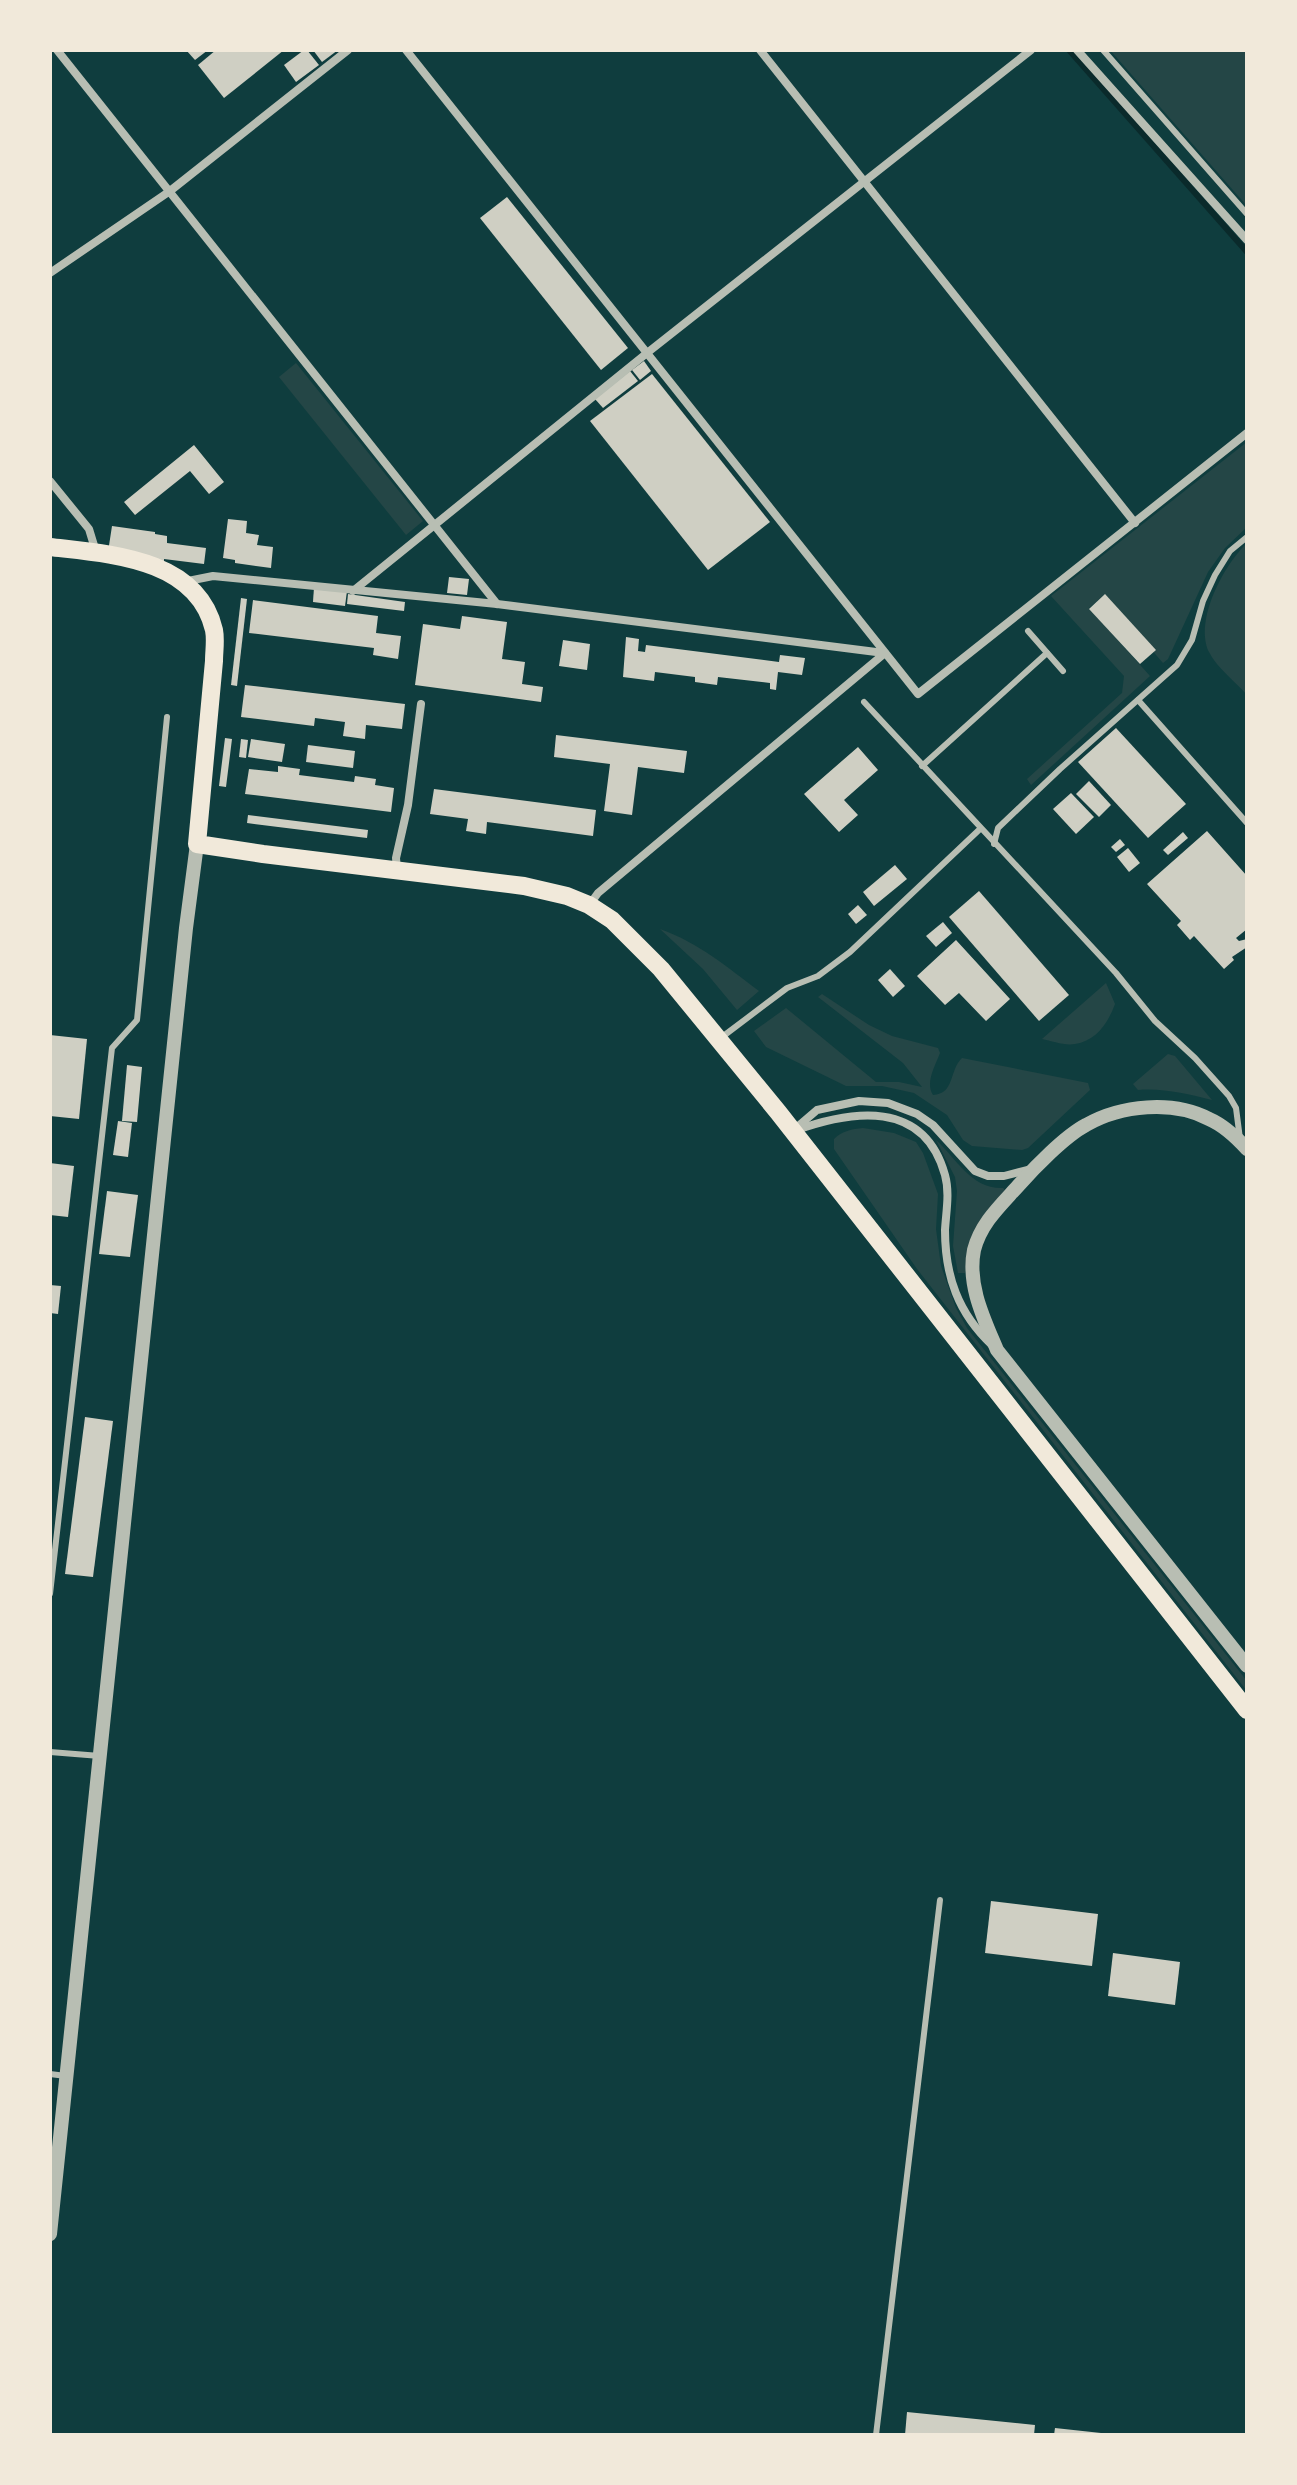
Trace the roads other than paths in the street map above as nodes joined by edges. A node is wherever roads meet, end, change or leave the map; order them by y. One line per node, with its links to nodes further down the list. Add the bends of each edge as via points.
1 (57, 50): 9 (street)
2 (348, 50): 9 (street)
3 (406, 50): 13 (street)
4 (760, 50): 8 (street)
5 (1031, 50): 8 (street)
6 (1077, 50): 11 (street)
7 (1103, 50): 10 (lane)
8 (865, 180): 13 (street); 16 (street)
9 (170, 191): 12 (street); 17 (street)
10 (1247, 214)
11 (1247, 240)
12 (50, 273)
13 (647, 353): 17 (street); 25 (street)
14 (1247, 433): 16 (street)
15 (50, 481): 20 (street, via 89,529)
16 (1135, 523): 25 (street, via 918,694)
17 (434, 524): 22 (street); 23 (street)
18 (1247, 537): 28 (lane, via 1215,575 1192,640 1177,665)
19 (50, 547): 20 (main road)
20 (96, 553): 21 (main road, via 146,562)
21 (182, 582): 22 (street, via 213,576); 35 (main road, via 198,597 215,633)
22 (353, 591): 23 (street)
23 (497, 604): 25 (street)
24 (1028, 631): 26 (lane)
25 (885, 653): 38 (street)
26 (1047, 653): 27 (lane); 32 (lane)
27 (1063, 671)
28 (1138, 700): 33 (lane); 36 (lane, via 998,828)
29 (864, 702): 32 (lane)
30 (421, 704): 37 (street)
31 (167, 717): 44 (lane, via 137,1020 112,1048)
32 (922, 766): 34 (lane)
33 (1247, 823)
34 (980, 829): 36 (lane); 39 (lane, via 850,952 818,976 787,988)
35 (197, 844): 37 (main road); 48 (street)
36 (994, 844): 41 (lane, via 1229,1096)
37 (397, 869): 38 (main road, via 524,886)
38 (589, 905): 39 (main road, via 643,951)
39 (719, 1039): 40 (main road)
40 (793, 1131): 42 (street, via 817,1110 859,1101 888,1103 933,1125 975,1171 1004,1176); 43 (street, via 861,1114 897,1120 925,1138 946,1177 946,1247 953,1285 973,1327); 46 (main road)
41 (1244, 1146): 42 (street, via 1197,1113 1129,1109 1084,1125)
42 (1034, 1169): 43 (street, via 987,1221 974,1253 977,1299)
43 (997, 1350): 45 (street)
44 (50, 1594)
45 (1247, 1666)
46 (1247, 1710)
47 (50, 1752): 48 (lane)
48 (100, 1756): 51 (street)
49 (940, 1900): 53 (lane)
50 (50, 2074): 51 (lane)
51 (66, 2076): 52 (street)
52 (50, 2234)
53 (876, 2435)

